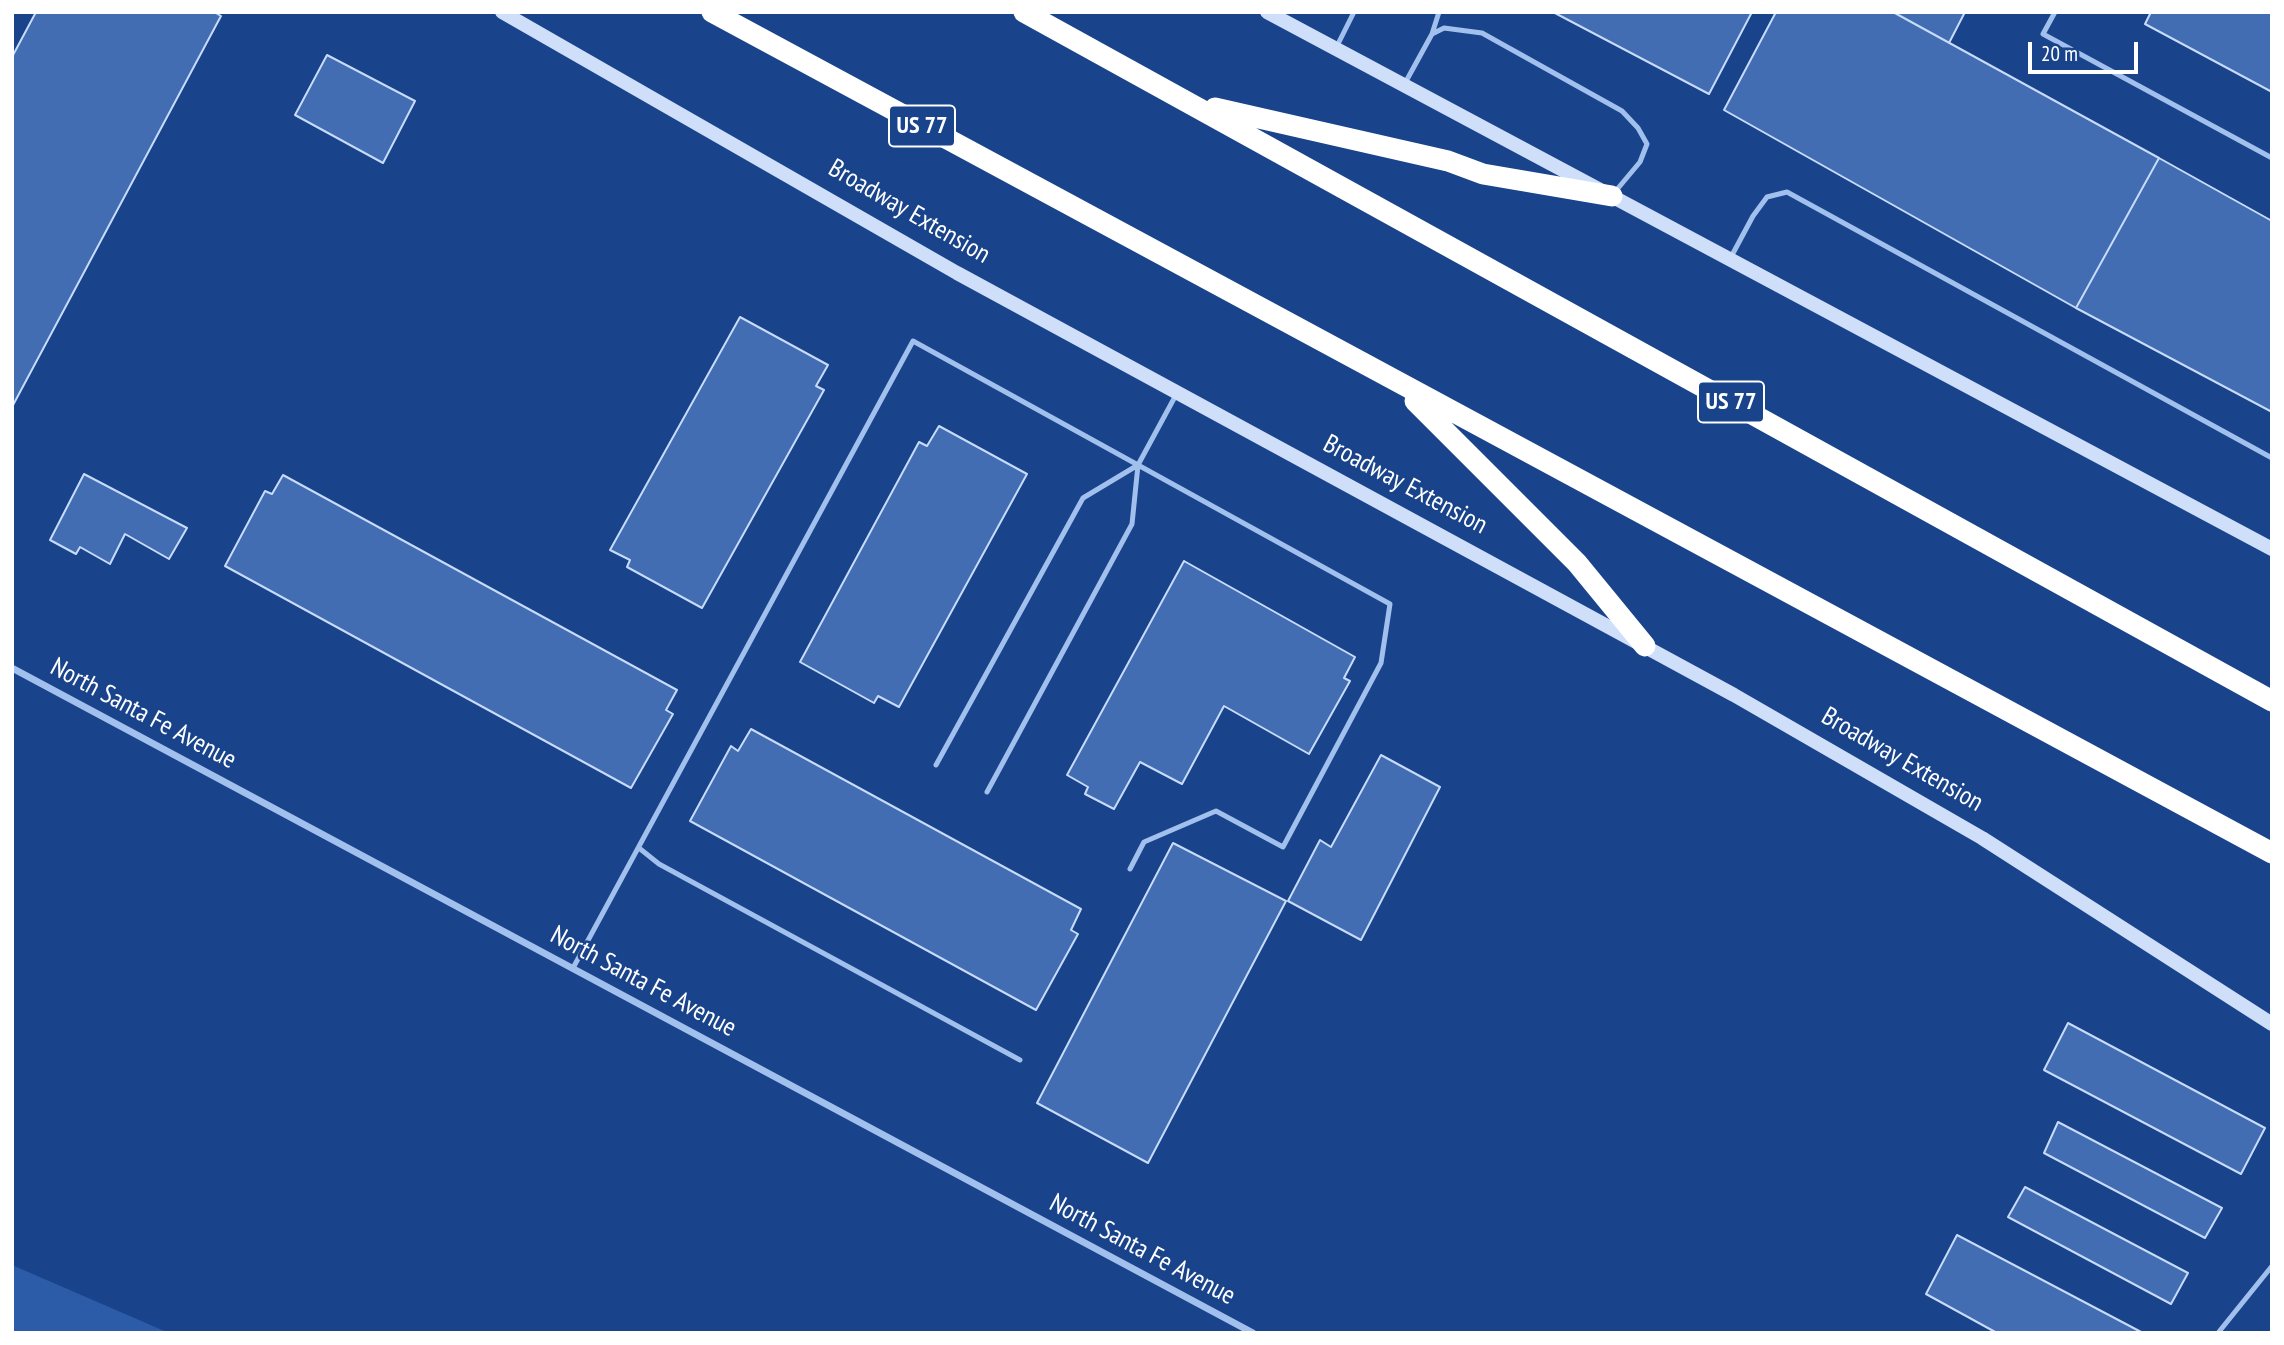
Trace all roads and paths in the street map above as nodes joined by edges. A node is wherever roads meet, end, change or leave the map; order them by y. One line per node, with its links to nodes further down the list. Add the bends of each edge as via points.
1 (502, 12): 16 (main road, Broadway Extension, via 936,261)
2 (712, 12): 15 (highway, US 77)
3 (1024, 12): 11 (highway, US 77)
4 (1267, 12): 9 (main road)
5 (1354, 12): 9 (lane)
6 (1439, 12): 8 (lane)
7 (2055, 12): 12 (lane, via 2043,34)
8 (1432, 34): 10 (lane); 13 (lane, via 1444,28 1482,33 1622,111 1647,144 1640,162)
9 (1335, 49): 10 (main road)
10 (1404, 85): 13 (main road)
11 (1191, 103): 13 (highway, via 1448,161 1483,174); 22 (highway, US 77)
12 (2272, 158)
13 (1612, 196): 14 (main road)
14 (1730, 260): 17 (lane, via 1767,197 1787,192); 19 (main road)
15 (1398, 385): 20 (highway, via 1577,563); 26 (highway, US 77)
16 (1177, 393): 18 (lane); 20 (main road, Broadway Extension)
17 (2272, 457)
18 (1138, 465): 23 (lane, via 1083,498); 24 (lane, via 1132,524); 25 (lane, via 913,341); 27 (lane, via 1390,604 1381,663 1283,847 1216,811 1144,842)
19 (2272, 549)
20 (1645, 646): 29 (main road, Broadway Extension, via 1982,838)
21 (12, 668): 28 (street, North Santa Fe Avenue)
22 (2272, 701)
23 (936, 765)
24 (987, 792)
25 (639, 848): 28 (lane); 30 (lane, via 659,864)
26 (2272, 853)
27 (1130, 869)
28 (573, 968): 32 (street, North Santa Fe Avenue)
29 (2272, 1024)
30 (1020, 1060)
31 (2272, 1266): 33 (lane)
32 (1253, 1333)
33 (2218, 1333)

